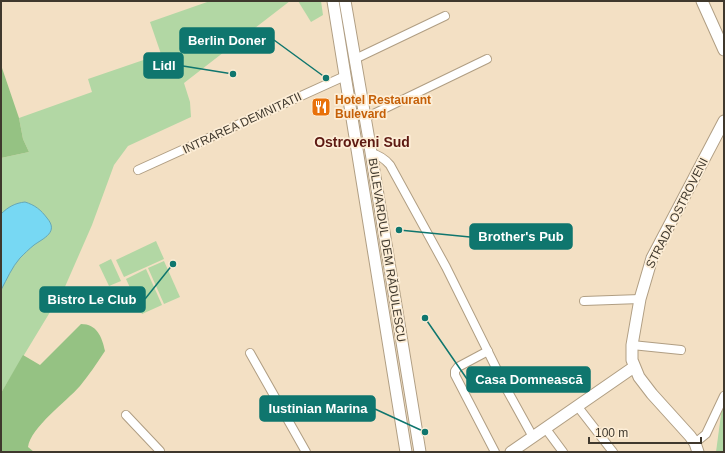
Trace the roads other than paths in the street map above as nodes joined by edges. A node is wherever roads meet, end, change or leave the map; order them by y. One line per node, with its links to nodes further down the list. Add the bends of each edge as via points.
1 (333, 1): 8 (main road, BULEVARDUL DEM RĂDULESCU)
2 (345, 1): 6 (main road, BULEVARDUL DEM RĂDULESCU)
3 (702, 1): 5 (main road)
4 (445, 16): 6 (street)
5 (724, 50)
6 (355, 59): 9 (main road, BULEVARDUL DEM RĂDULESCU)
7 (487, 59): 9 (street)
8 (345, 76): 12 (street, INTRAREA DEMNITATII); 28 (main road, BULEVARDUL DEM RĂDULESCU)
9 (365, 118): 11 (main road, BULEVARDUL DEM RĂDULESCU)
10 (724, 121): 13 (main road, STRADA OSTROVENI, via 652,258)
11 (371, 152): 17 (street, via 390,165); 29 (main road, BULEVARDUL DEM RĂDULESCU)
12 (138, 170)
13 (640, 298): 14 (street); 15 (main road, STRADA OSTROVENI)
14 (584, 301)
15 (632, 345): 16 (street); 19 (main road, STRADA OSTROVENI)
16 (681, 350)
17 (488, 351): 24 (street); 30 (street, via 458,367 455,375)
18 (250, 353): 27 (street)
19 (634, 367): 21 (main road); 25 (main road, STRADA OSTROVENI, via 645,386 684,429)
20 (724, 396): 25 (street)
21 (578, 407): 23 (main road); 33 (street)
22 (126, 415): 26 (street)
23 (546, 429): 24 (main road); 32 (street)
24 (533, 437): 31 (main road)
25 (697, 448)
26 (160, 450)
27 (306, 452)
28 (406, 452)
29 (420, 452)
30 (496, 452)
31 (512, 452)
32 (562, 452)
33 (613, 452)

